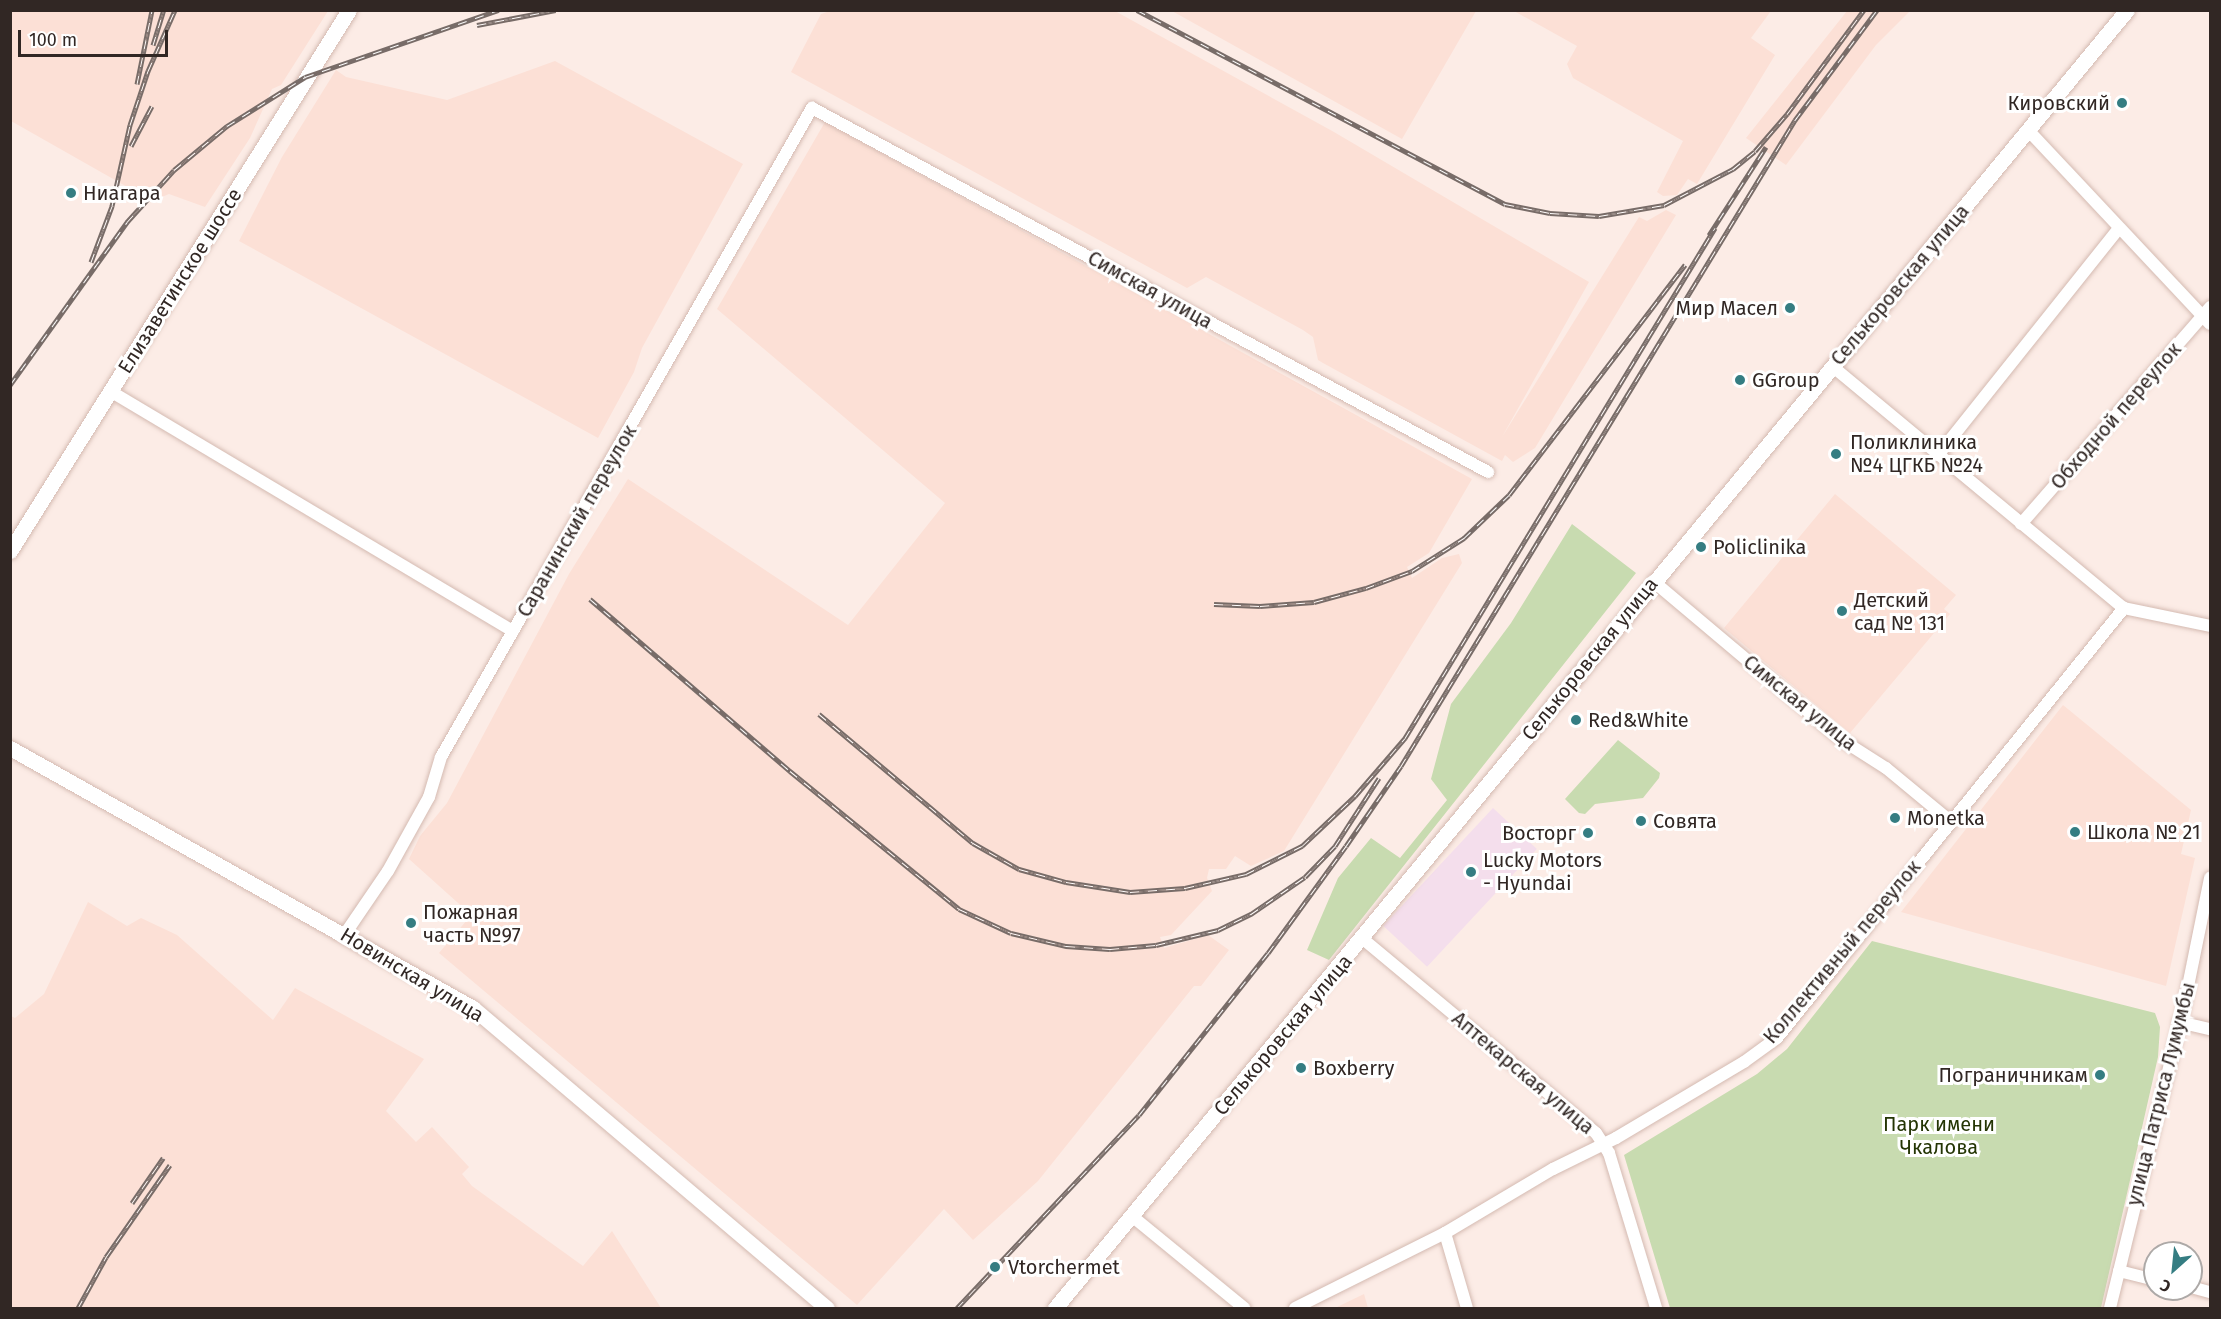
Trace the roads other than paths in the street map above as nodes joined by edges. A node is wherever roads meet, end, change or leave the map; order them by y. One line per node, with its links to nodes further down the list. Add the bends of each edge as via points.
1 (349, 10): 8 (main road, Елизаветинское шоссе)
2 (2127, 10): 4 (main road, Селькоровская улица)
3 (812, 108): 10 (street, Симская улица); 16 (street, Саранинский переулок)
4 (2028, 130): 5 (street); 7 (main road, Селькоровская улица)
5 (2120, 228): 6 (street); 9 (street)
6 (2208, 316): 11 (street, Обходной переулок)
7 (1832, 366): 9 (street); 13 (main road, Селькоровская улица)
8 (110, 391): 12 (main road, Елизаветинское шоссе); 16 (street)
9 (1938, 455): 11 (street)
10 (1488, 472)
11 (2021, 524): 14 (street)
12 (10, 551)
13 (1653, 581): 18 (street, Симская улица, via 1833,732 1886,768); 21 (main road, Селькоровская улица)
14 (2124, 608): 15 (street); 18 (street, Коллективный переулок)
15 (2211, 626)
16 (513, 631): 20 (street, Саранинский переулок, via 441,757 424,807 388,871)
17 (10, 748): 20 (main road, Новинская улица)
18 (1950, 821): 24 (street, Коллективный переулок, via 1777,1038 1744,1062)
19 (2211, 878): 22 (street, улица Патриса Лумумбы)
20 (345, 934): 29 (main road, Новинская улица, via 473,1008)
21 (1363, 939): 24 (street, Аптекарская улица); 25 (main road, Селькоровская улица)
22 (2179, 1022): 23 (street); 27 (street, улица Патриса Лумумбы)
23 (2211, 1029)
24 (1604, 1143): 26 (street, Коллективный переулок); 34 (street, Аптекарская улица)
25 (1133, 1216): 30 (main road, Селькоровская улица); 31 (street)
26 (1445, 1233): 32 (street, Коллективный переулок); 33 (street)
27 (2119, 1271): 28 (street); 35 (street, улица Патриса Лумумбы)
28 (2143, 1277)
29 (827, 1308)
30 (1055, 1308)
31 (1244, 1308)
32 (1295, 1308)
33 (1467, 1308)
34 (1656, 1308)
35 (2110, 1308)

